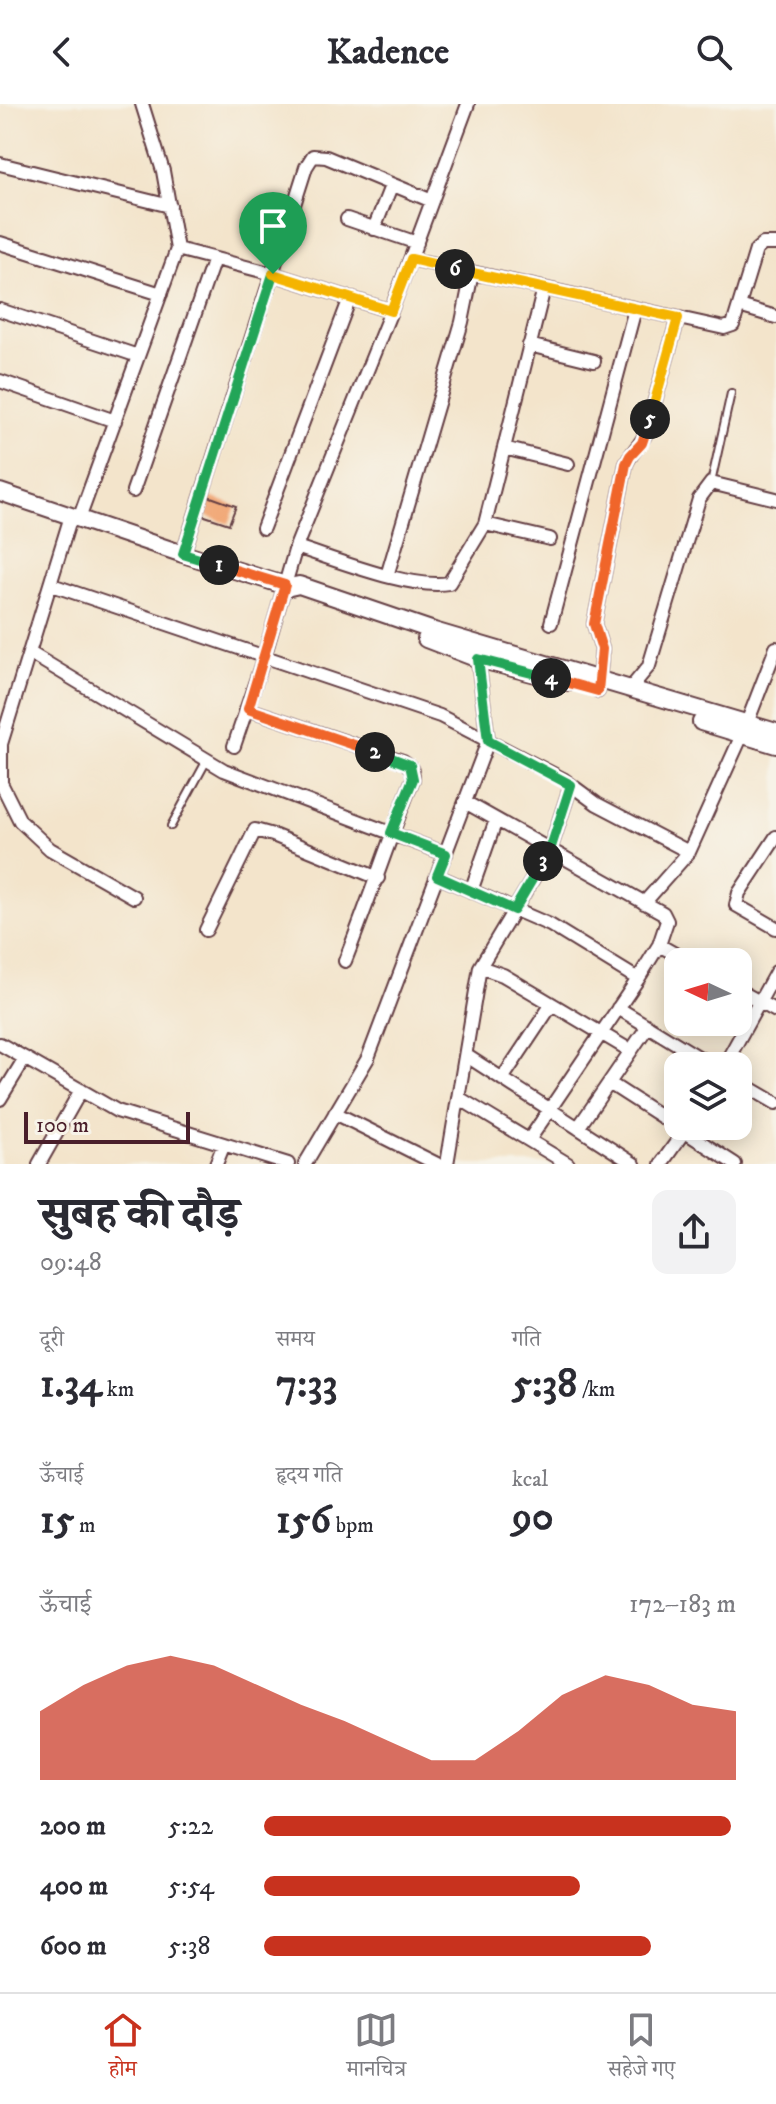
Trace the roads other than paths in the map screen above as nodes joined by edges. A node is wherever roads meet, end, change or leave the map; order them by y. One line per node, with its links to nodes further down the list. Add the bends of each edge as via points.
1 (142, 104): 6 (street)
2 (468, 104): 5 (street)
3 (0, 164): 6 (street)
4 (391, 186): 5 (street); 8 (street); 16 (street, via 313,156)
5 (432, 201): 10 (street)
6 (170, 206): 12 (street)
7 (347, 219): 8 (street)
8 (374, 229): 10 (street)
9 (0, 243): 18 (street)
10 (417, 243): 14 (street)
11 (776, 244): 20 (street, via 756,250)
12 (177, 249): 13 (street); 18 (street)
13 (214, 259): 16 (street); 35 (street)
14 (411, 259): 15 (street); 23 (street)
15 (472, 273): 17 (street); 44 (street)
16 (273, 274): 19 (street); 43 (street)
17 (544, 288): 21 (street); 26 (street)
18 (161, 294): 27 (street)
19 (350, 298): 23 (street); 40 (street)
20 (739, 306): 24 (street); 25 (street, via 733,325 724,328)
21 (635, 309): 25 (street); 47 (street)
22 (0, 310): 27 (street)
23 (391, 311): 42 (street)
24 (776, 317)
25 (678, 318): 52 (street, via 646,433 626,464 594,624 602,649)
26 (529, 345): 28 (street); 32 (street)
27 (138, 356): 31 (street)
28 (594, 361)
29 (0, 381): 31 (street)
30 (731, 393): 34 (lane)
31 (115, 421): 38 (street)
32 (504, 448): 33 (street); 39 (street)
33 (568, 464)
34 (711, 483): 37 (street); 53 (street, via 699,499 649,666)
35 (133, 491)
36 (0, 492): 38 (street)
37 (776, 499)
38 (75, 517): 43 (street); 45 (street)
39 (485, 524): 41 (street); 44 (street, via 449,583 437,586)
40 (263, 528)
41 (550, 539)
42 (296, 547): 44 (street); 46 (street)
43 (183, 554): 46 (street)
44 (387, 576)
45 (52, 585): 49 (street); 50 (street)
46 (288, 586): 50 (street); 51 (street, via 295,593); 52 (street, via 299,585)
47 (551, 623)
48 (776, 648): 55 (street)
49 (30, 653): 60 (street); 73 (street, via 1,744 1,783 20,821 50,849)
50 (264, 657): 54 (street); 57 (street, via 440,716)
51 (478, 659): 52 (street); 57 (street)
52 (599, 686): 53 (street); 55 (street)
53 (629, 690): 55 (street)
54 (248, 709): 59 (street); 65 (street, via 410,765 413,779)
55 (744, 729): 56 (street); 58 (street); 68 (street)
56 (776, 732)
57 (488, 741): 61 (street); 62 (street)
58 (776, 745)
59 (234, 746)
60 (207, 760): 64 (lane); 65 (street)
61 (571, 785): 67 (street); 68 (street)
62 (465, 802): 63 (street); 69 (street)
63 (496, 820): 67 (street); 72 (street)
64 (171, 826)
65 (391, 833): 69 (street); 71 (street)
66 (776, 837): 76 (street, via 736,905)
67 (550, 850): 74 (street); 75 (street)
68 (689, 852): 74 (street)
69 (446, 854): 70 (street)
70 (437, 876): 72 (street); 105 (street, via 368,1058)
71 (378, 878): 77 (street, via 255,830); 80 (street)
72 (471, 891): 75 (street)
73 (134, 897)
74 (644, 903): 78 (street, via 667,921)
75 (514, 910): 81 (street); 83 (street, via 550,925)
76 (776, 928)
77 (206, 930)
78 (659, 945): 79 (street); 83 (street)
79 (664, 948)
80 (345, 961)
81 (480, 967): 86 (street); 95 (street)
82 (776, 972): 85 (street)
83 (638, 979): 87 (street)
84 (752, 998): 85 (street)
85 (760, 1002): 88 (street); 94 (street)
86 (552, 1004): 90 (street); 97 (street)
87 (618, 1008): 89 (street); 90 (street)
88 (776, 1011)
89 (648, 1026): 92 (street); 93 (street)
90 (601, 1033): 92 (street); 104 (street)
91 (0, 1044): 96 (street)
92 (631, 1051): 98 (street)
93 (690, 1052)
94 (732, 1052)
95 (467, 1056): 97 (street); 101 (street)
96 (25, 1058): 100 (street); 102 (street)
97 (502, 1079): 104 (street)
98 (609, 1083): 106 (street); 107 (street)
99 (752, 1089): 103 (street)
100 (81, 1090): 111 (street, via 117,1111); 112 (street)
101 (459, 1098): 108 (street); 117 (street)
102 (0, 1099)
103 (776, 1103)
104 (549, 1109): 107 (street); 108 (street)
105 (335, 1113): 115 (street); 116 (street)
106 (664, 1116)
107 (578, 1128): 119 (street)
108 (529, 1140): 118 (street)
109 (678, 1140): 120 (street)
110 (701, 1140): 121 (street)
111 (224, 1144): 113 (street); 114 (street)
112 (39, 1164)
113 (216, 1164)
114 (288, 1164)
115 (305, 1164)
116 (437, 1164)
117 (447, 1164)
118 (568, 1164)
119 (634, 1164)
120 (661, 1164)
121 (735, 1164)

